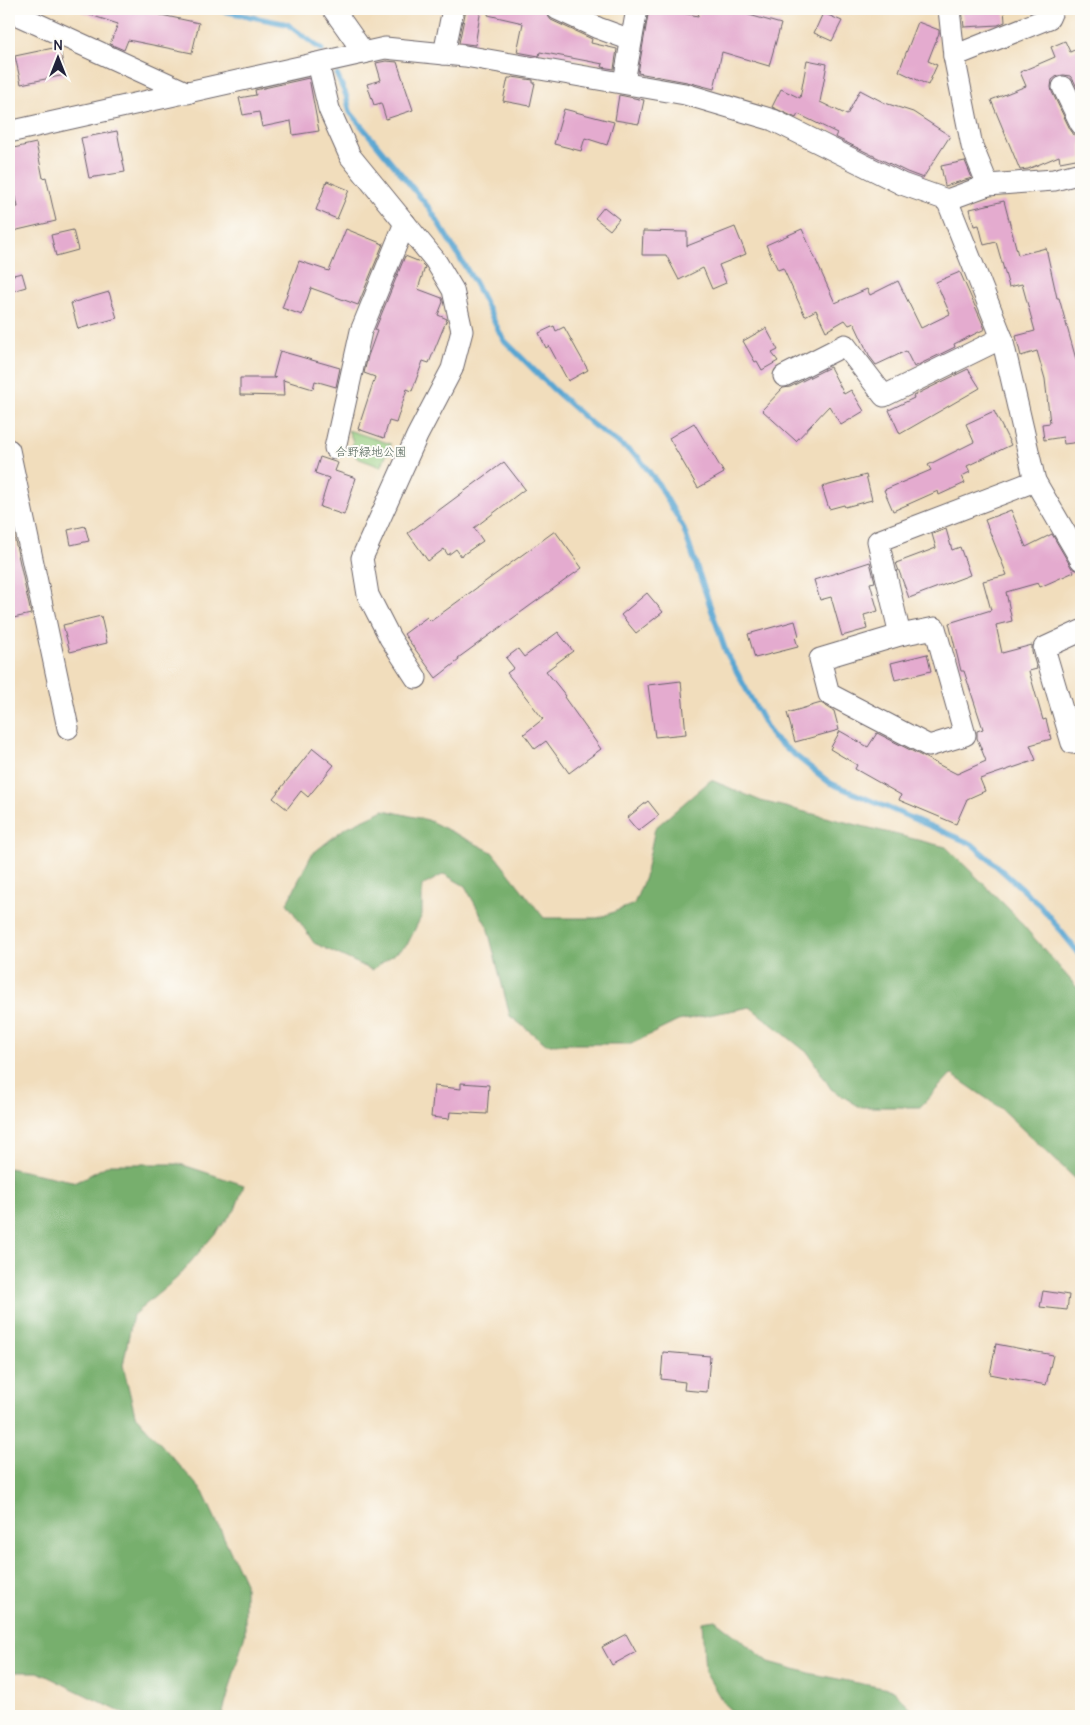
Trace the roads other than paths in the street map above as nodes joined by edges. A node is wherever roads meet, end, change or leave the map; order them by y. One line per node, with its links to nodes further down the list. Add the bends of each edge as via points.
1 (333, 9): 9 (street)
2 (453, 9): 10 (street)
3 (557, 9): 8 (street)
4 (637, 9): 8 (street)
5 (949, 9): 11 (street)
6 (1053, 9): 11 (street, via 1049,18)
7 (9, 11): 15 (street)
8 (630, 40): 13 (street)
9 (364, 53): 10 (street, via 385,48); 12 (street)
10 (444, 54): 13 (street)
11 (954, 56): 19 (street, via 972,146)
12 (318, 63): 15 (street); 21 (street, via 329,109 350,156)
13 (624, 82): 20 (street, via 685,94 773,120 902,184)
14 (1063, 87): 16 (street)
15 (188, 93): 17 (street)
16 (1081, 124)
17 (9, 132)
18 (1081, 173): 19 (street, via 1054,180)
19 (988, 185): 20 (street)
20 (947, 200): 22 (street)
21 (405, 223): 24 (street, via 361,331); 30 (street, via 435,260 453,290 462,331 452,369 417,436 362,558 368,595)
22 (1002, 338): 23 (street, via 884,396 845,345); 26 (street)
23 (784, 376)
24 (335, 448)
25 (10, 459): 31 (street)
26 (1035, 481): 27 (street); 29 (street, via 878,541)
27 (1080, 555)
28 (1081, 632): 32 (street, via 1044,648)
29 (900, 635): 29 (street, via 935,628 965,735 929,746 829,694 820,659)
30 (416, 678)
31 (68, 728)
32 (1072, 743)

